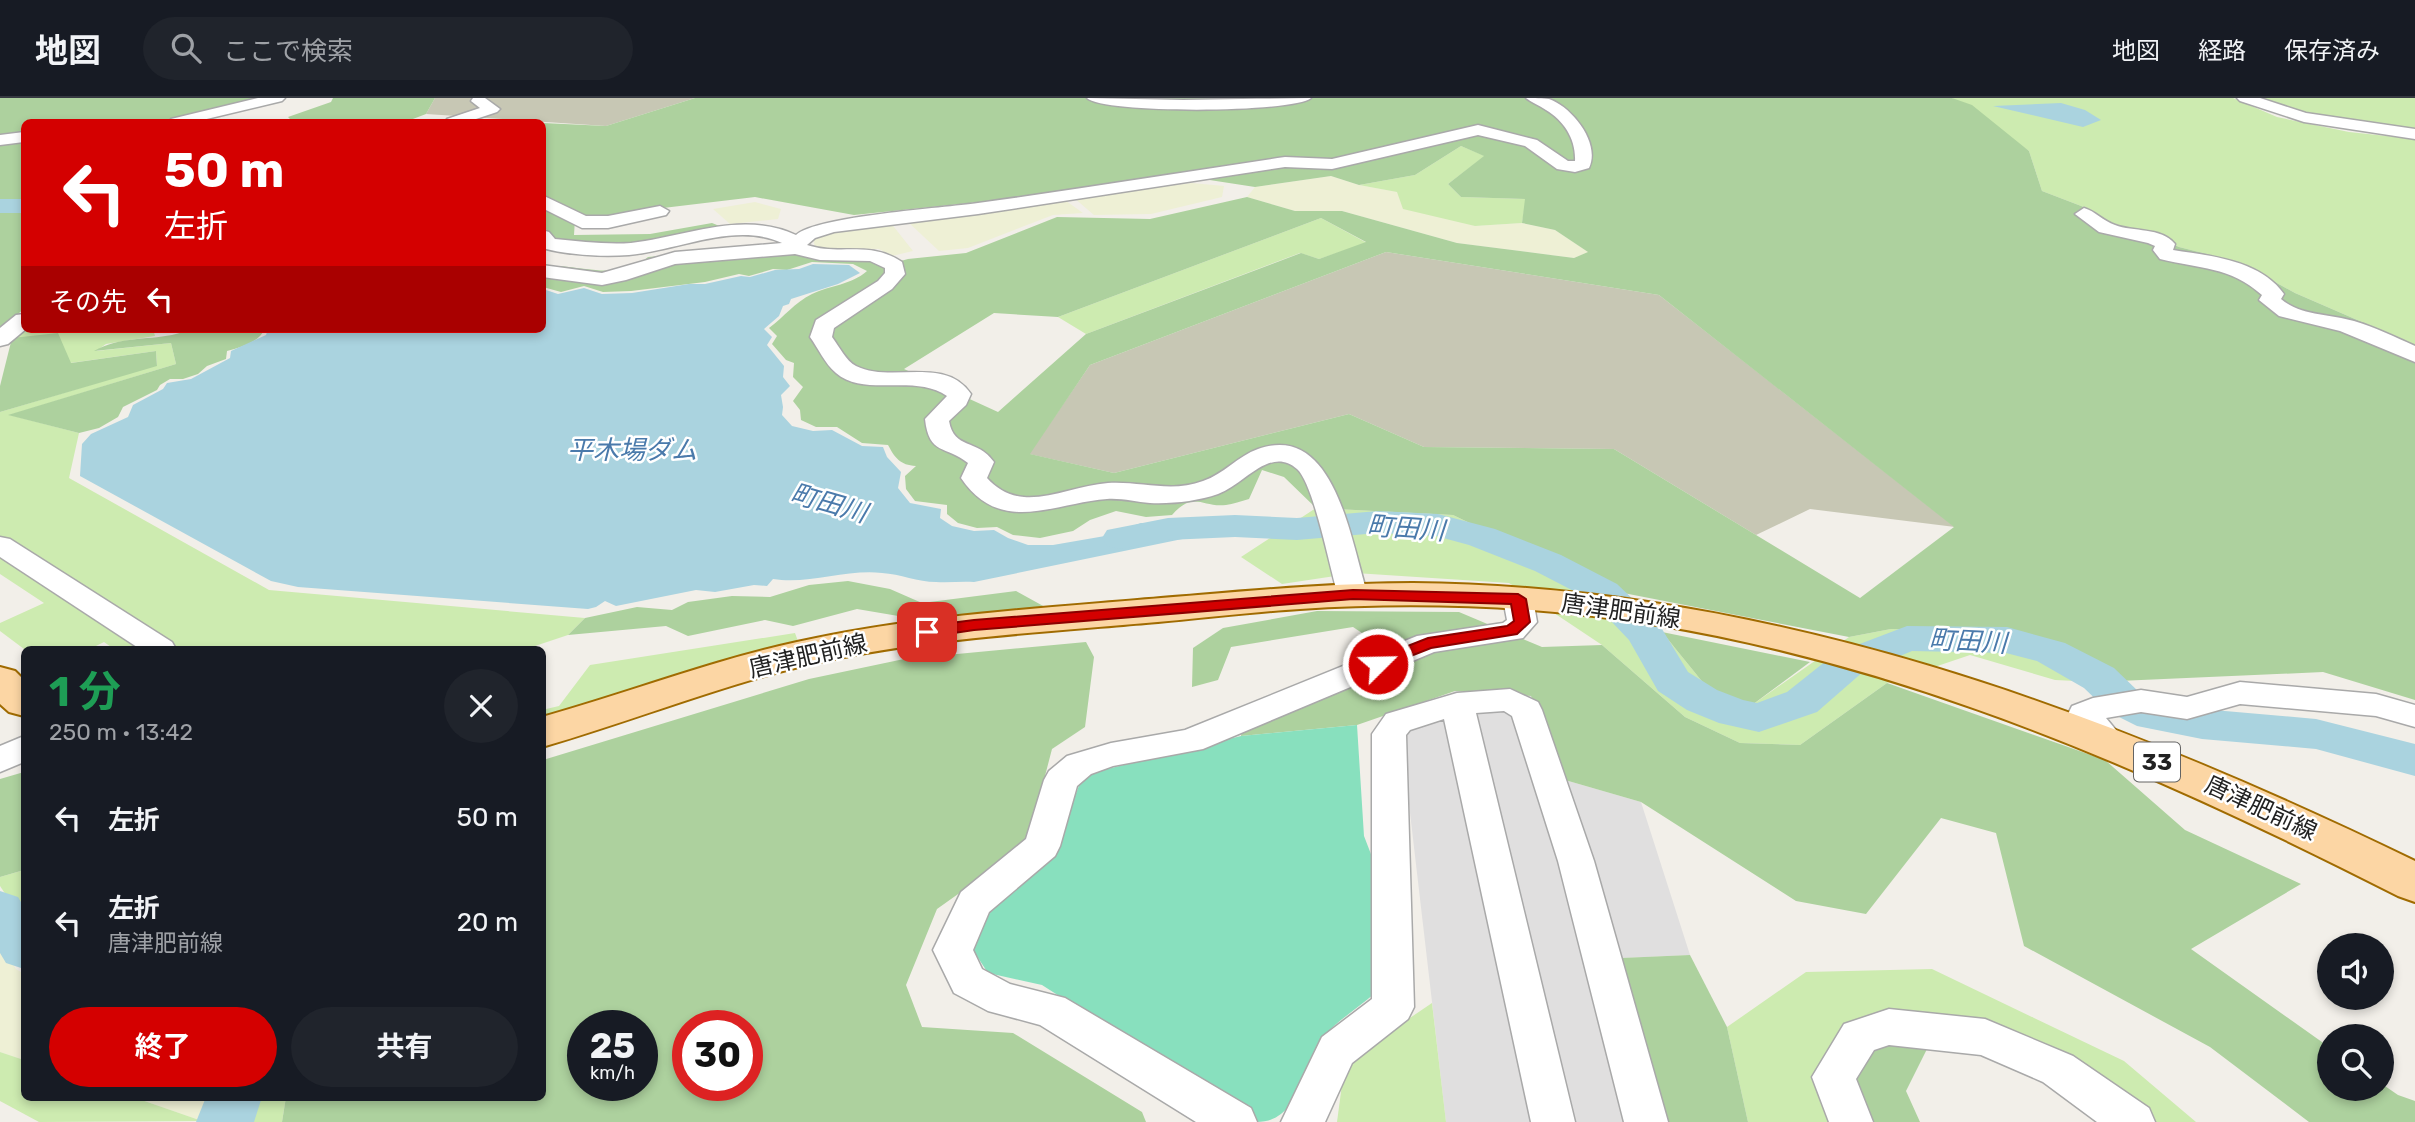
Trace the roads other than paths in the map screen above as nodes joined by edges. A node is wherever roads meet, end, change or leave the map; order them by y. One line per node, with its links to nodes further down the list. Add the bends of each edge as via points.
1 (277, 98): 7 (street)
2 (1095, 98): 3 (street, via 1166,105)
3 (1303, 98)
4 (1534, 98): 16 (street, via 1554,107 1571,124 1582,146 1583,164 1563,164 1531,143 1478,130 1332,164 1285,162 833,227 808,234)
5 (2245, 98): 9 (street, via 2304,117)
6 (478, 101): 8 (street, via 492,109)
7 (190, 119)
8 (462, 119)
9 (2415, 134)
10 (21, 137): 11 (street)
11 (0, 140)
12 (546, 203): 13 (street, via 582,222 608,222)
13 (660, 211)
14 (2084, 215): 20 (street, via 2111,232 2158,240 2165,244 2167,255 2220,263 2255,278 2274,294 2269,300 2284,310 2347,326)
15 (546, 240): 16 (street, via 558,245 620,249 758,230 781,235)
16 (797, 246): 17 (street, via 667,260 602,279); 22 (street, via 810,252 873,256 895,266 895,274 885,285 824,325 821,337 847,371 928,377 959,394 937,419 937,436 943,443 972,452 981,462 974,478 997,499 1023,506 1111,491 1155,495 1208,488 1249,461 1273,453 1290,454 1312,469)
17 (546, 272)
18 (21, 322): 19 (street)
19 (0, 339)
20 (2415, 355)
21 (0, 545): 24 (street)
22 (1349, 585): 23 (main road, 唐津肥前線 / 33); 30 (main road, 唐津肥前線 / 33, via 879,639 792,655)
23 (1518, 599): 28 (main road, 唐津肥前線 / 33, via 1686,620 1842,653 2012,705); 34 (street, via 1522,622 1512,631 1428,643 1191,741 1111,754 1079,765 1061,780 1042,846 974,903 953,950 968,981 1002,999 1050,1010)
24 (156, 646)
25 (0, 681): 26 (main road)
26 (21, 699)
27 (1457, 704): 36 (street, via 1398,722 1389,734 1393,1007 1337,1050); 37 (street); 38 (street, via 1510,700 1526,710 1576,861)
28 (2122, 716): 29 (street, via 2187,708 2240,693 2376,705); 33 (main road, 唐津肥前線 / 33, via 2221,788)
29 (2415, 716)
30 (546, 731)
31 (21, 750): 32 (street)
32 (0, 760)
33 (2415, 883)
34 (1197, 1109): 35 (street)
35 (1235, 1122)
36 (1303, 1122)
37 (1553, 1122)
38 (1646, 1122)
39 (1851, 1122): 40 (street, via 1834,1077 1859,1037 1889,1027 1985,1037 2058,1069)
40 (2133, 1122)

